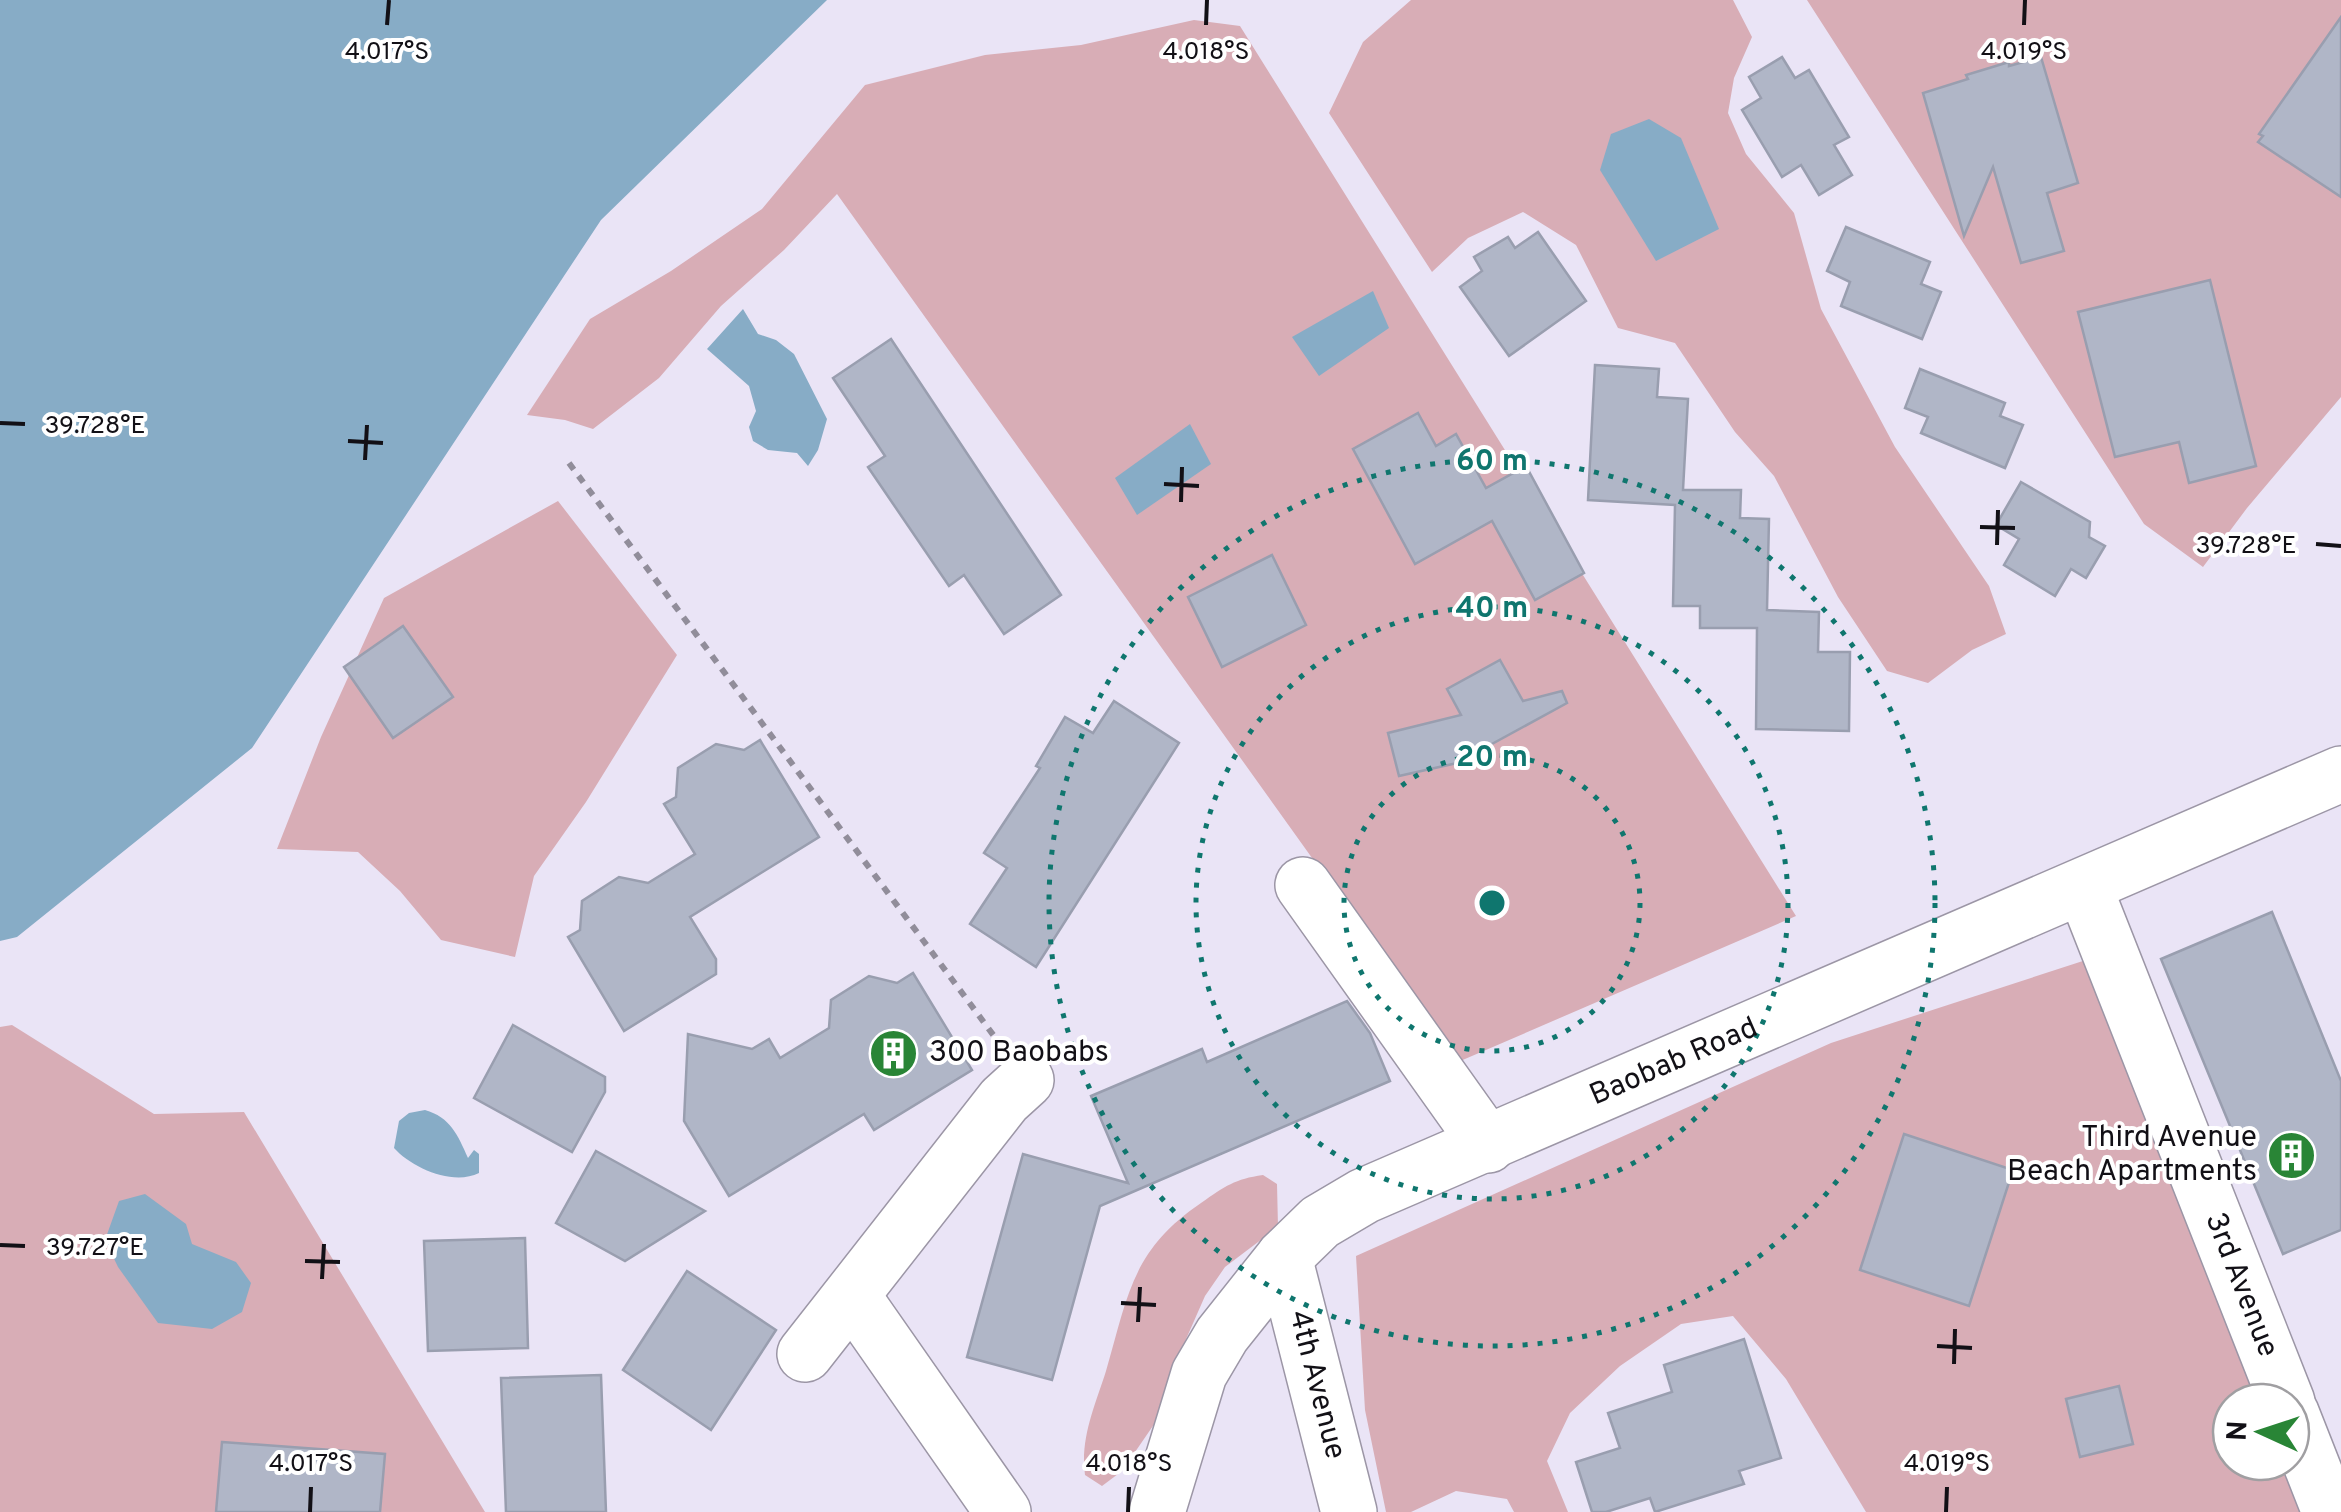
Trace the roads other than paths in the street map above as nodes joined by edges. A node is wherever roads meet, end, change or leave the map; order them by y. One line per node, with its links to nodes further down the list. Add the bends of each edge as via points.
1 (2341, 774): 3 (street, Baobab Road)
2 (1303, 885): 5 (street)
3 (2084, 887): 5 (street, Baobab Road); 9 (street, 3rd Avenue)
4 (1026, 1080): 7 (street)
5 (1488, 1145): 6 (street, Baobab Road, via 1364,1196 1320,1222)
6 (1284, 1257): 12 (street, Baobab Road, via 1199,1374); 13 (street, 4th Avenue)
7 (853, 1296): 8 (street); 11 (street)
8 (806, 1354)
9 (2278, 1382)
10 (2311, 1464): 14 (street)
11 (1004, 1512)
12 (1157, 1512)
13 (1350, 1512)
14 (2330, 1512)

